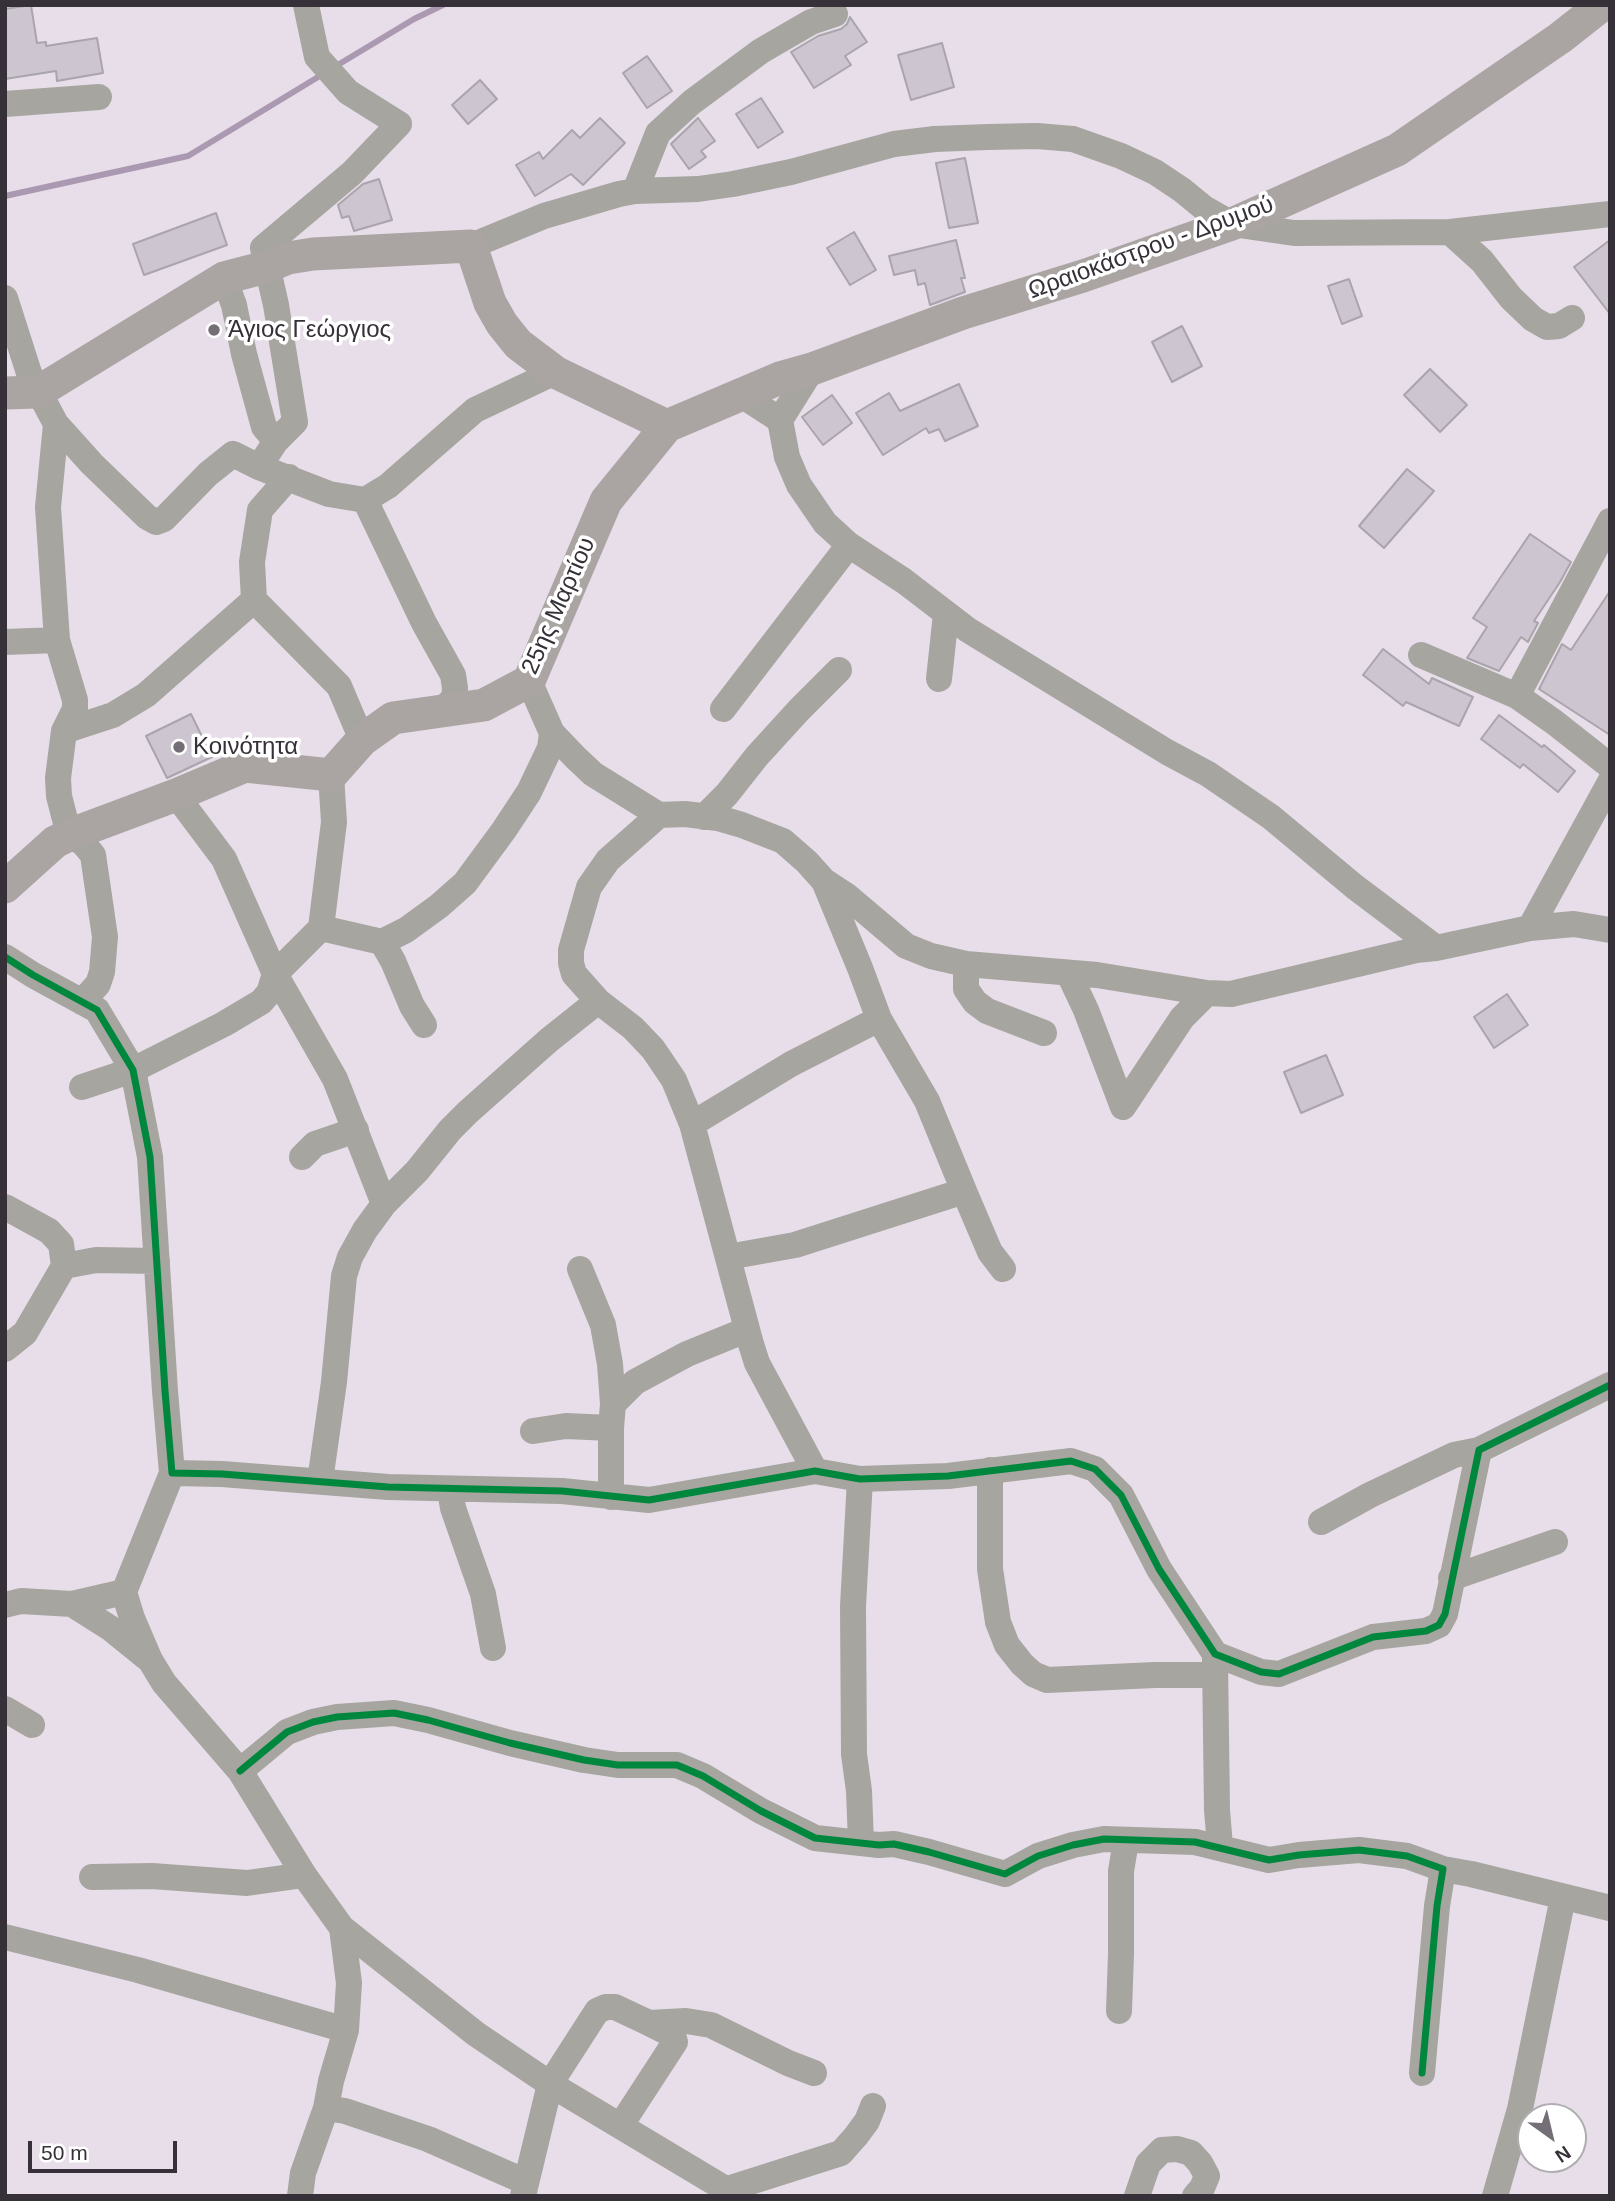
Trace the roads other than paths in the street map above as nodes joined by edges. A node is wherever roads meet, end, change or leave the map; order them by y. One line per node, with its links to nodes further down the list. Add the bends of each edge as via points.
1 (306, 5): 13 (street, via 317,58 348,92 399,124 352,173 263,248)
2 (1602, 5): 8 (main road, Ωραιοκάστρου - Δρυμού, via 1397,150)
3 (835, 14): 6 (street, via 811,22 761,51 692,102 658,133)
4 (99, 97): 5 (street)
5 (5, 104)
6 (635, 191): 8 (street, via 733,184 894,144 1037,136 1073,139 1132,162); 11 (street, via 579,204)
7 (1610, 214): 9 (street)
8 (1232, 224): 10 (street, via 1294,233); 17 (main road, Ωραιοκάστρου - Δρυμού)
9 (1495, 228): 10 (street); 12 (street)
10 (1451, 232): 12 (street)
11 (471, 246): 13 (main road, via 313,254); 18 (main road, via 502,324 518,344)
12 (1482, 261): 16 (street, via 1533,319 1548,327)
13 (266, 267): 14 (main road); 25 (street, via 295,422)
14 (224, 278): 19 (main road); 25 (street, via 264,428)
15 (5, 298): 19 (street)
16 (1572, 318)
17 (811, 369): 21 (main road, Ωραιοκάστρου - Δρυμού); 22 (street)
18 (555, 372): 24 (main road); 28 (street, via 475,410 388,486)
19 (38, 392): 20 (main road); 23 (street)
20 (5, 393)
21 (740, 394): 22 (street); 24 (main road, Ωραιοκάστρου - Δρυμού)
22 (780, 420): 30 (street, via 787,457 799,485 825,523)
23 (56, 424): 26 (street, via 156,522 233,454); 33 (street, via 48,507)
24 (667, 426): 38 (main road, 25ης Μαρτίου, via 606,501)
25 (276, 441): 26 (street)
26 (259, 467): 27 (street)
27 (289, 477): 28 (street, via 330,494); 31 (street, via 260,510 253,562)
28 (365, 500): 41 (street, via 453,675 454,699)
29 (1610, 521): 39 (street)
30 (849, 545): 32 (street); 40 (street)
31 (254, 600): 42 (street, via 146,695 113,715); 44 (street, via 339,686)
32 (946, 614): 37 (street); 58 (street, via 1208,774 1271,817)
33 (57, 640): 34 (street); 42 (street, via 75,700)
34 (5, 642)
35 (1420, 655): 39 (street)
36 (839, 670): 50 (street)
37 (939, 679)
38 (529, 681): 41 (main road, 25ης Μαρτίου, via 484,705); 43 (street)
39 (1517, 696): 45 (street)
40 (723, 709)
41 (441, 710): 44 (main road, 25ης Μαρτίου, via 393,718)
42 (64, 731): 51 (street, via 58,778)
43 (552, 733): 49 (street, via 593,774); 57 (street, via 550,748 529,792 465,883 406,930)
44 (362, 740): 46 (main road, 25ης Μαρτίου)
45 (1610, 766)
46 (331, 775): 48 (main road, via 245,766); 54 (street, via 334,822)
47 (1610, 782): 55 (street)
48 (176, 795): 51 (main road); 62 (street, via 224,859)
49 (659, 816): 50 (street); 64 (street, via 608,860 589,887 570,963 573,974)
50 (704, 817): 52 (street, via 742,824 783,841)
51 (69, 835): 53 (main road); 65 (street, via 93,855 105,937 98,984)
52 (824, 881): 60 (street, via 906,946); 66 (street)
53 (5, 887)
54 (321, 928): 57 (street); 62 (street)
55 (1530, 928): 56 (street, via 1574,925); 58 (street)
56 (1610, 930)
57 (382, 942): 67 (street)
58 (1436, 948): 63 (street, via 1231,993)
59 (5, 957): 65 (street)
60 (966, 964): 61 (street); 68 (street, via 966,989 975,1002)
61 (1069, 974): 63 (street); 63 (street, via 1123,1107 1182,1018)
62 (275, 975): 69 (street, via 270,993 261,1002); 72 (street, via 335,1079)
63 (1207, 993)
64 (598, 1001): 71 (street, via 653,1049 674,1080); 75 (street, via 468,1112)
65 (82, 1002): 69 (street, via 97,1010)
66 (879, 1020): 71 (street, via 791,1064); 74 (street, via 928,1101)
67 (424, 1026)
68 (1044, 1033)
69 (133, 1070): 70 (street); 78 (street, via 150,1157)
70 (82, 1087)
71 (692, 1124): 77 (street)
72 (356, 1130): 73 (street, via 315,1144); 75 (street)
73 (302, 1157)
74 (964, 1191): 77 (street, via 808,1241); 81 (street, via 990,1252)
75 (384, 1204): 92 (street, via 365,1230 344,1276)
76 (5, 1207): 79 (street, via 49,1231 61,1244)
77 (728, 1257): 82 (street)
78 (157, 1261): 79 (street, via 96,1260); 90 (street)
79 (64, 1266): 83 (street, via 25,1333)
80 (580, 1269): 85 (street, via 603,1325)
81 (1003, 1269)
82 (746, 1330): 85 (street, via 635,1382); 89 (street, via 757,1363)
83 (5, 1349)
84 (1610, 1385): 87 (street)
85 (612, 1416): 86 (street); 94 (street)
86 (533, 1431)
87 (1479, 1450): 95 (street, via 1454,1455); 97 (street)
88 (990, 1470): 91 (street); 103 (street, via 1071,1461 1095,1469 1121,1495); 103 (street, via 990,1569 998,1622 1007,1645 1033,1674 1047,1679 1155,1675)
89 (815, 1471): 91 (street); 94 (street, via 649,1500)
90 (172, 1473): 92 (street); 98 (street)
91 (860, 1479): 108 (street, via 853,1606 854,1754)
92 (320, 1481): 93 (street)
93 (450, 1490): 94 (street, via 562,1491); 101 (street, via 483,1594)
94 (611, 1497)
95 (1321, 1522)
96 (1555, 1542): 97 (street)
97 (1451, 1578): 103 (street, via 1445,1614 1439,1625 1426,1631 1373,1637 1279,1674)
98 (124, 1592): 99 (street); 102 (street)
99 (72, 1604): 100 (street, via 20,1601); 102 (street)
100 (5, 1605)
101 (493, 1648)
102 (150, 1660): 106 (street, via 164,1683)
103 (1215, 1665): 109 (street)
104 (5, 1709): 105 (street)
105 (32, 1725)
106 (240, 1771): 108 (street, via 287,1732 313,1722 394,1713 583,1760 677,1765 815,1838); 111 (street)
107 (1126, 1841): 108 (street, via 1104,1839 1073,1845 1038,1856 1005,1874 918,1849); 109 (street); 117 (street, via 1121,1871)
108 (861, 1842)
109 (1220, 1846): 110 (street, via 1269,1860 1359,1850 1407,1856)
110 (1443, 1869): 113 (street); 121 (street)
111 (304, 1875): 112 (street, via 247,1883); 115 (street)
112 (92, 1877)
113 (1563, 1897): 114 (street); 131 (street, via 1526,2083)
114 (1610, 1908)
115 (342, 1928): 119 (street, via 349,1983); 122 (street, via 476,2034)
116 (5, 1937): 119 (street)
117 (1119, 2011)
118 (649, 2023): 120 (street, via 711,2025); 122 (street, via 615,2007 597,2011); 125 (street, via 673,2035 676,2042)
119 (346, 2030): 124 (street)
120 (814, 2073)
121 (1422, 2073)
122 (550, 2084): 125 (street); 126 (street)
123 (873, 2106): 127 (street, via 841,2153)
124 (326, 2108): 126 (street, via 428,2138); 128 (street, via 303,2173)
125 (621, 2125): 127 (street)
126 (524, 2189)
127 (733, 2193)
128 (300, 2196)
129 (1137, 2196): 130 (street, via 1148,2164 1162,2150 1177,2149 1191,2153 1207,2176)
130 (1195, 2196)
131 (1495, 2196)

